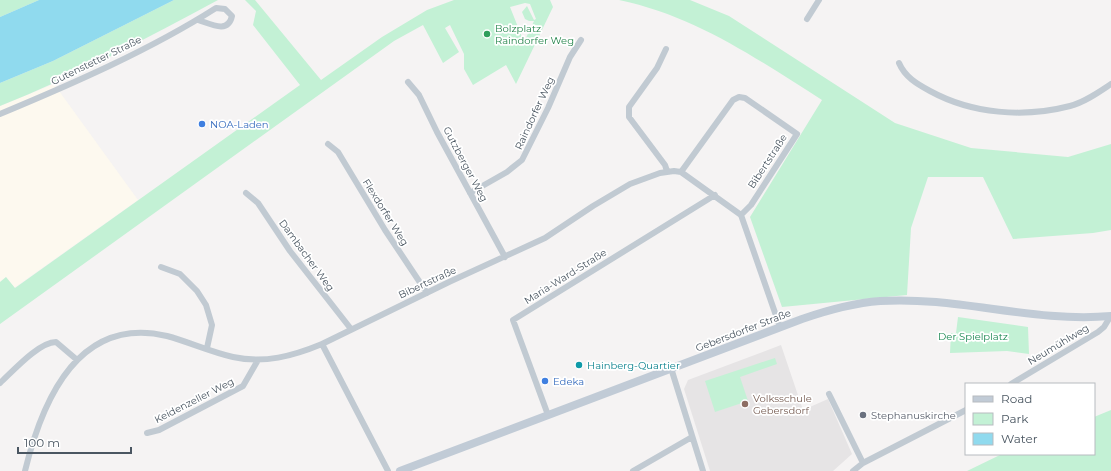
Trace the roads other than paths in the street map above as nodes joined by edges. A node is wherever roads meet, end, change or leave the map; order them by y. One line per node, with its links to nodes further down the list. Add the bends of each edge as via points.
1 (819, 0): 2 (street)
2 (807, 19)
3 (198, 20): 3 (street, Gutenstetter Straße, via 219,27 226,26 232,16 225,9 216,8); 9 (street, Gutenstetter Straße, via 66,86)
4 (581, 40): 14 (street, Raindorfer Weg, via 570,57 522,160 507,172)
5 (666, 49): 11 (street, via 657,68 629,107 628,113)
6 (899, 63): 8 (street, via 902,70 916,83 936,95 996,112 1034,112 1072,106)
7 (408, 82): 14 (street, Gutzberger Weg, via 419,94)
8 (1111, 84)
9 (0, 114)
10 (328, 144): 19 (street, Flexdorfer Weg, via 338,152 385,230)
11 (667, 171): 12 (street, Bibertstraße); 17 (street, Bibertstraße, via 613,193 545,238)
12 (681, 172): 15 (street, Bibertstraße); 16 (street, Bibertstraße, via 734,100 739,97 745,98 797,134 751,205)
13 (246, 193): 22 (street, Dambacher Weg, via 258,203 290,251)
14 (470, 193): 17 (street, Gutzberger Weg)
15 (715, 195): 16 (street, Bibertstraße); 32 (street, Maria-Ward-Straße, via 513,320)
16 (741, 215): 21 (street)
17 (505, 257): 19 (street, Bibertstraße)
18 (161, 267): 24 (street, via 180,274 197,291 206,305 212,325)
19 (427, 292): 22 (street, Bibertstraße)
20 (1110, 316): 21 (main road, Gebersdorfer Straße, via 1046,316 956,304 894,300 844,306); 29 (street, Neumühlweg, via 1098,332)
21 (780, 327): 27 (main road, Gebersdorfer Straße)
22 (351, 329): 23 (street, Bibertstraße)
23 (322, 344): 26 (street, Bibertstraße, via 293,355); 37 (street)
24 (207, 348): 25 (street, Bibertstraße, via 166,336 136,334 106,339); 26 (street, Bibertstraße, via 234,357)
25 (76, 359): 28 (street, via 56,342 50,342 26,359); 36 (street, via 42,416)
26 (258, 360): 33 (street, Keidenzeller Weg, via 243,386 159,430)
27 (671, 368): 32 (main road, Gebersdorfer Straße); 34 (street)
28 (0, 383)
29 (1013, 383)
30 (829, 394): 35 (street)
31 (965, 411): 35 (street)
32 (548, 415): 38 (main road, Gebersdorfer Straße)
33 (148, 433)
34 (692, 437): 39 (street); 40 (street)
35 (863, 463): 41 (street)
36 (25, 471)
37 (388, 471)
38 (400, 471)
39 (633, 471)
40 (703, 471)
41 (853, 471)

